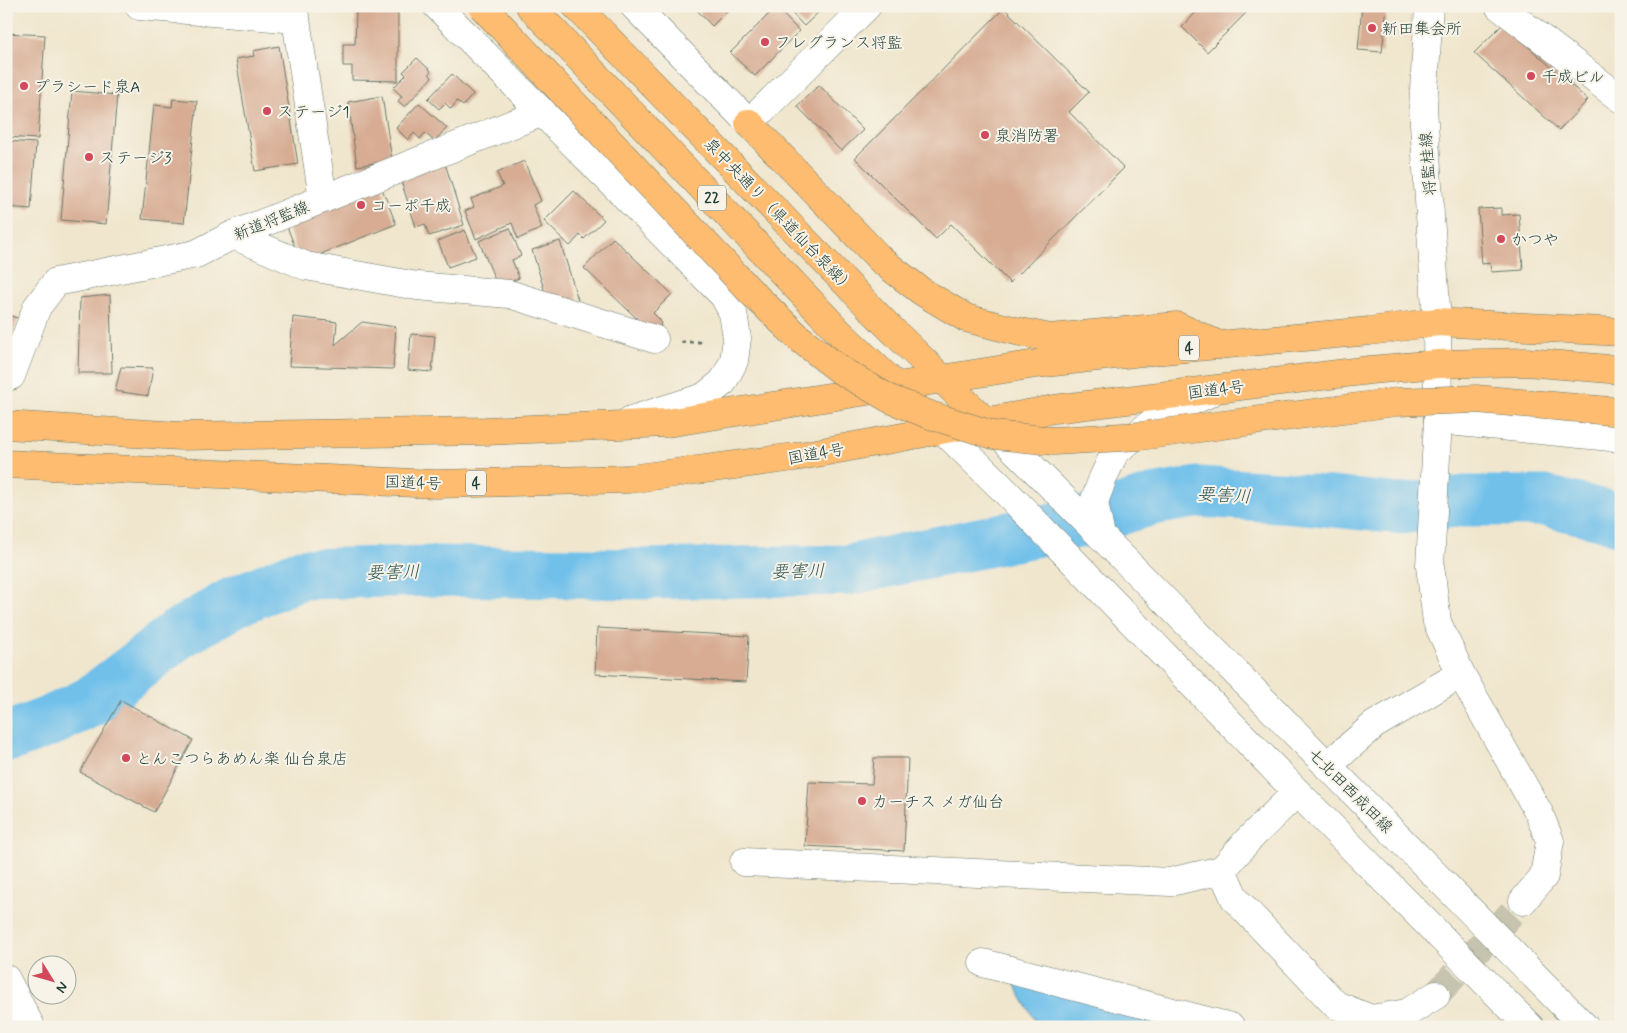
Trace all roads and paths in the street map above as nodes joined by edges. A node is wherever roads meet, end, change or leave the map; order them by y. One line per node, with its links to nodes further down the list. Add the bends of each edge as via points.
1 (139, 6): 13 (street, 新道将監線, via 296,19)
2 (437, 6): 11 (street)
3 (482, 6): 26 (main road, bridge, via 751,292 799,338 840,370 890,399 930,415 993,435 1054,441 1140,436 1396,402 1476,398)
4 (530, 6): 24 (main road, 22, via 840,333)
5 (576, 6): 23 (main road, 泉中央通り（県道仙台泉線） / 22)
6 (634, 6): 12 (street)
7 (867, 6): 12 (street)
8 (1429, 6): 15 (street, 将監桂線, via 1423,108)
9 (1499, 6): 10 (street)
10 (1621, 100)
11 (543, 112): 13 (street); 30 (street, via 724,296 733,313 736,353 723,382 704,397)
12 (749, 122): 19 (main road, via 882,261 921,291 966,318 1050,338 1177,326)
13 (322, 199): 14 (street, 新道将監線)
14 (233, 236): 17 (street, via 306,266 417,286 509,294); 22 (street, 新道将監線, via 196,254 56,282 37,307 11,376)
15 (1437, 322): 16 (main road, 4); 19 (main road, 4); 20 (street, 将監桂線)
16 (1621, 332)
17 (664, 340): 18 (path)
18 (704, 342)
19 (1221, 346): 23 (main road, 4, via 1036,364)
20 (1438, 364): 21 (main road, 国道4号 / 4, via 1526,362); 25 (main road, 国道4号 / 4); 27 (street, 将監桂線)
21 (1621, 370)
22 (6, 376)
23 (942, 378): 24 (main road, 4); 28 (main road, 泉中央通り（県道仙台泉線） / 22)
24 (896, 386): 30 (main road, 4, via 667,423); 31 (main road, 22)
25 (1218, 389): 28 (main road, 国道4号 / 4, via 1054,409); 34 (street, via 1163,414 1115,452 1094,502)
26 (1621, 412)
27 (1438, 420): 32 (street); 35 (street, 将監桂線, via 1430,566 1437,622)
28 (986, 422): 31 (main road, 国道4号 / 4); 34 (street, 七北田西成田線)
29 (6, 425): 30 (main road, 4, via 180,436 484,431)
30 (615, 425)
31 (943, 430): 33 (main road, 国道4号 / 4, via 795,457 629,479 436,484); 37 (street)
32 (1621, 438)
33 (6, 464)
34 (1110, 544): 36 (street, 七北田西成田線)
35 (1461, 674): 36 (street, via 1374,725); 40 (street, 将監桂線, via 1539,813 1550,841 1544,876)
36 (1327, 766): 47 (street, 七北田西成田線)
37 (1297, 792): 39 (street); 46 (street)
38 (744, 862): 39 (street, via 1170,882)
39 (1222, 870): 43 (street, via 1236,899 1336,1005 1371,1018 1407,1013)
40 (1523, 901)
41 (983, 963): 45 (street)
42 (8, 984): 44 (street)
43 (1436, 994)
44 (31, 1027)
45 (1231, 1027)
46 (1530, 1027)
47 (1585, 1027)

